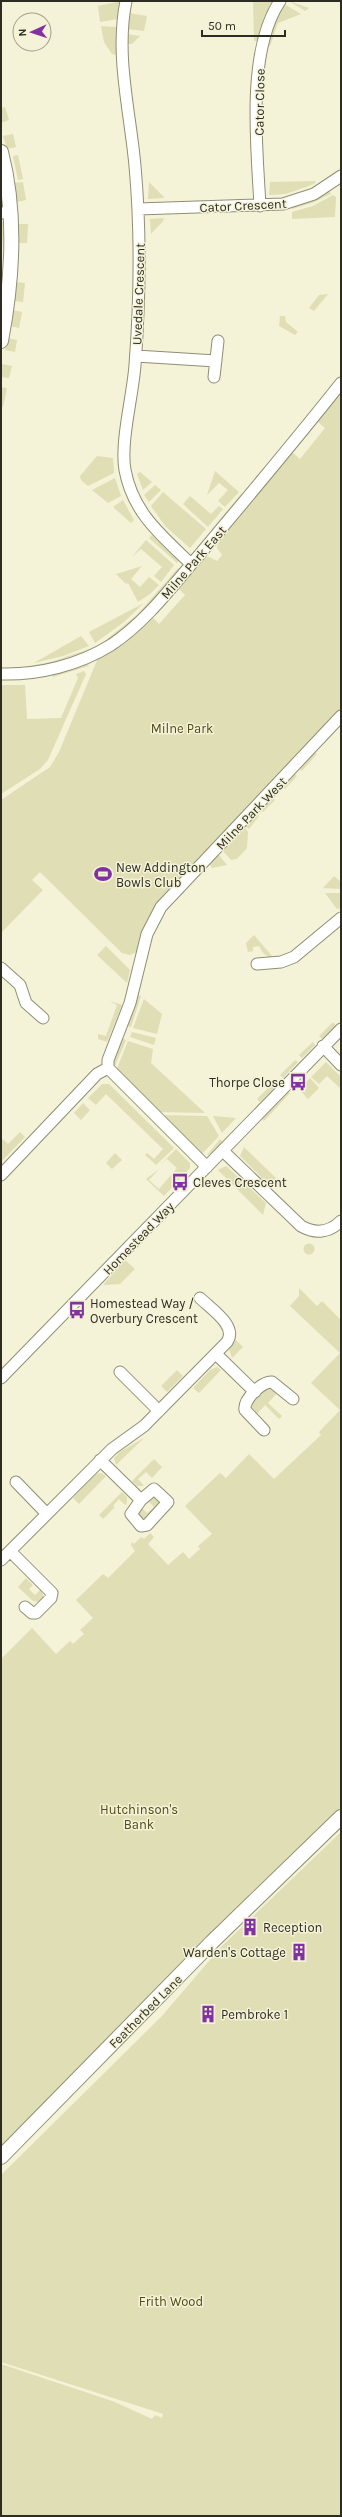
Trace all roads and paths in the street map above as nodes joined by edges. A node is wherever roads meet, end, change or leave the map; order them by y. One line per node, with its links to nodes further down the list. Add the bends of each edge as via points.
1 (126, 1): 6 (street, Uvedale Crescent, via 121,55)
2 (280, 1): 5 (street, Cator Close, via 267,30 257,83)
3 (1, 152): 7 (street)
4 (341, 176): 5 (street, Cator Crescent, via 306,198)
5 (260, 206): 6 (street, Cator Crescent)
6 (138, 209): 10 (street, Uvedale Crescent, via 139,285)
7 (6, 212): 8 (street, via 10,273)
8 (1, 341)
9 (218, 341): 11 (street)
10 (136, 356): 11 (street); 14 (street, Uvedale Crescent, via 124,452 127,478 138,504 153,529)
11 (216, 361): 12 (street)
12 (214, 377)
13 (341, 383): 14 (street, Milne Park East)
14 (191, 564): 15 (street, Milne Park East, via 146,616 104,649 60,667 29,673)
15 (1, 674)
16 (341, 716): 24 (street, Milne Park West, via 161,907 146,939 132,997 108,1060)
17 (341, 918): 18 (street, via 294,958)
18 (258, 964)
19 (1, 968): 20 (street, via 20,985 26,1002)
20 (43, 1018)
21 (341, 1029): 22 (street, Homestead Way)
22 (323, 1046): 23 (street); 25 (street, Homestead Way)
23 (341, 1065)
24 (108, 1068): 26 (street); 27 (street, via 98,1074)
25 (223, 1151): 26 (street, Homestead Way); 28 (street, via 301,1226 311,1231 323,1231)
26 (207, 1167): 32 (street, Homestead Way)
27 (1, 1175)
28 (341, 1221)
29 (200, 1298): 30 (street, via 231,1331 227,1342)
30 (216, 1354): 33 (street); 35 (street)
31 (120, 1372): 35 (street)
32 (1, 1378)
33 (255, 1392): 34 (street, via 264,1383 272,1382); 36 (street, via 245,1402 245,1410)
34 (293, 1399)
35 (160, 1410): 37 (street, via 140,1430 116,1445)
36 (264, 1430)
37 (100, 1460): 39 (street); 40 (street)
38 (16, 1482): 40 (street)
39 (141, 1500)
40 (47, 1514): 41 (street)
41 (10, 1551): 42 (street); 43 (street, via 52,1593 51,1598 36,1613)
42 (1, 1560)
43 (25, 1607)
44 (341, 1817): 45 (street, Featherbed Lane, via 217,1937)
45 (1, 2157)

